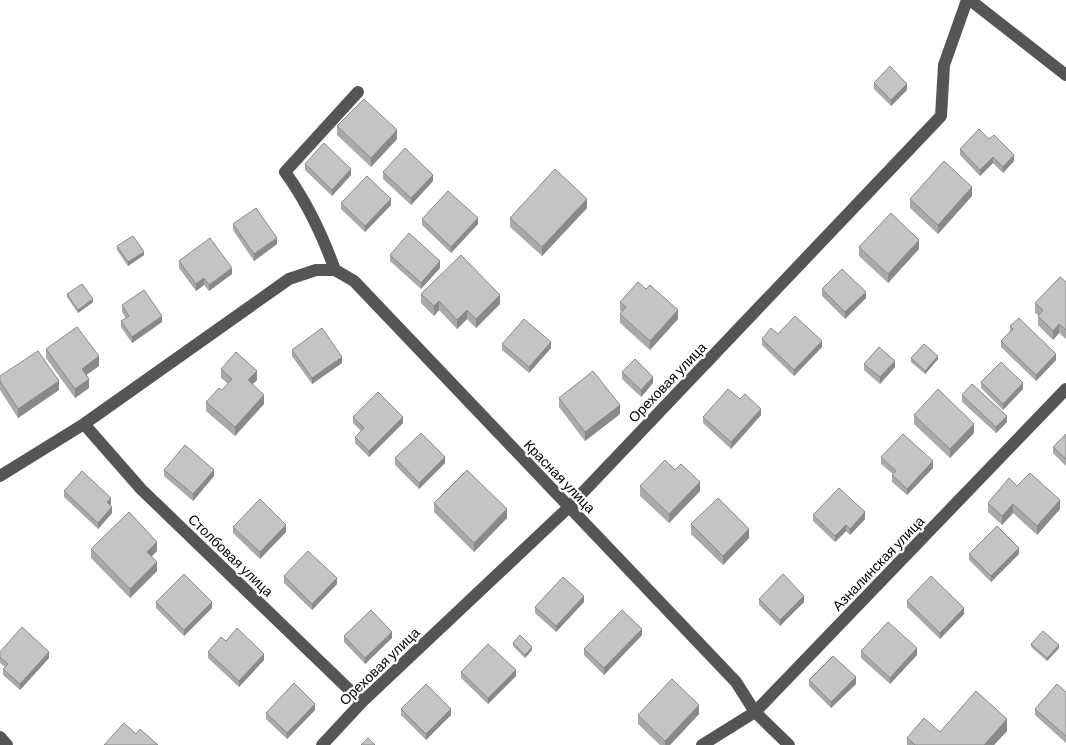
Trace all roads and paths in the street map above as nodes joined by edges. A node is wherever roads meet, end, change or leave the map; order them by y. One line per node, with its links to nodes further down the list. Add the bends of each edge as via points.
1 (968, 0): 2 (street); 9 (street, Ореховая улица, via 944,65 940,116)
2 (985, 5): 3 (street)
3 (1066, 76)
4 (358, 92): 5 (street, via 285,172 317,223)
5 (335, 270): 7 (street, via 316,270 289,279); 9 (street, Красная улица, via 354,281)
6 (1066, 389): 11 (street, Азналинская улица)
7 (84, 424): 8 (street); 10 (street, Столбовая улица, via 141,489)
8 (0, 476)
9 (569, 507): 10 (street, Ореховая улица); 11 (street, Красная улица, via 736,682)
10 (362, 702): 14 (street, Ореховая улица)
11 (755, 712): 15 (street, Азналинская улица); 16 (street, Красная улица)
12 (0, 737): 13 (street)
13 (7, 745)
14 (322, 745)
15 (702, 745)
16 (789, 745)

